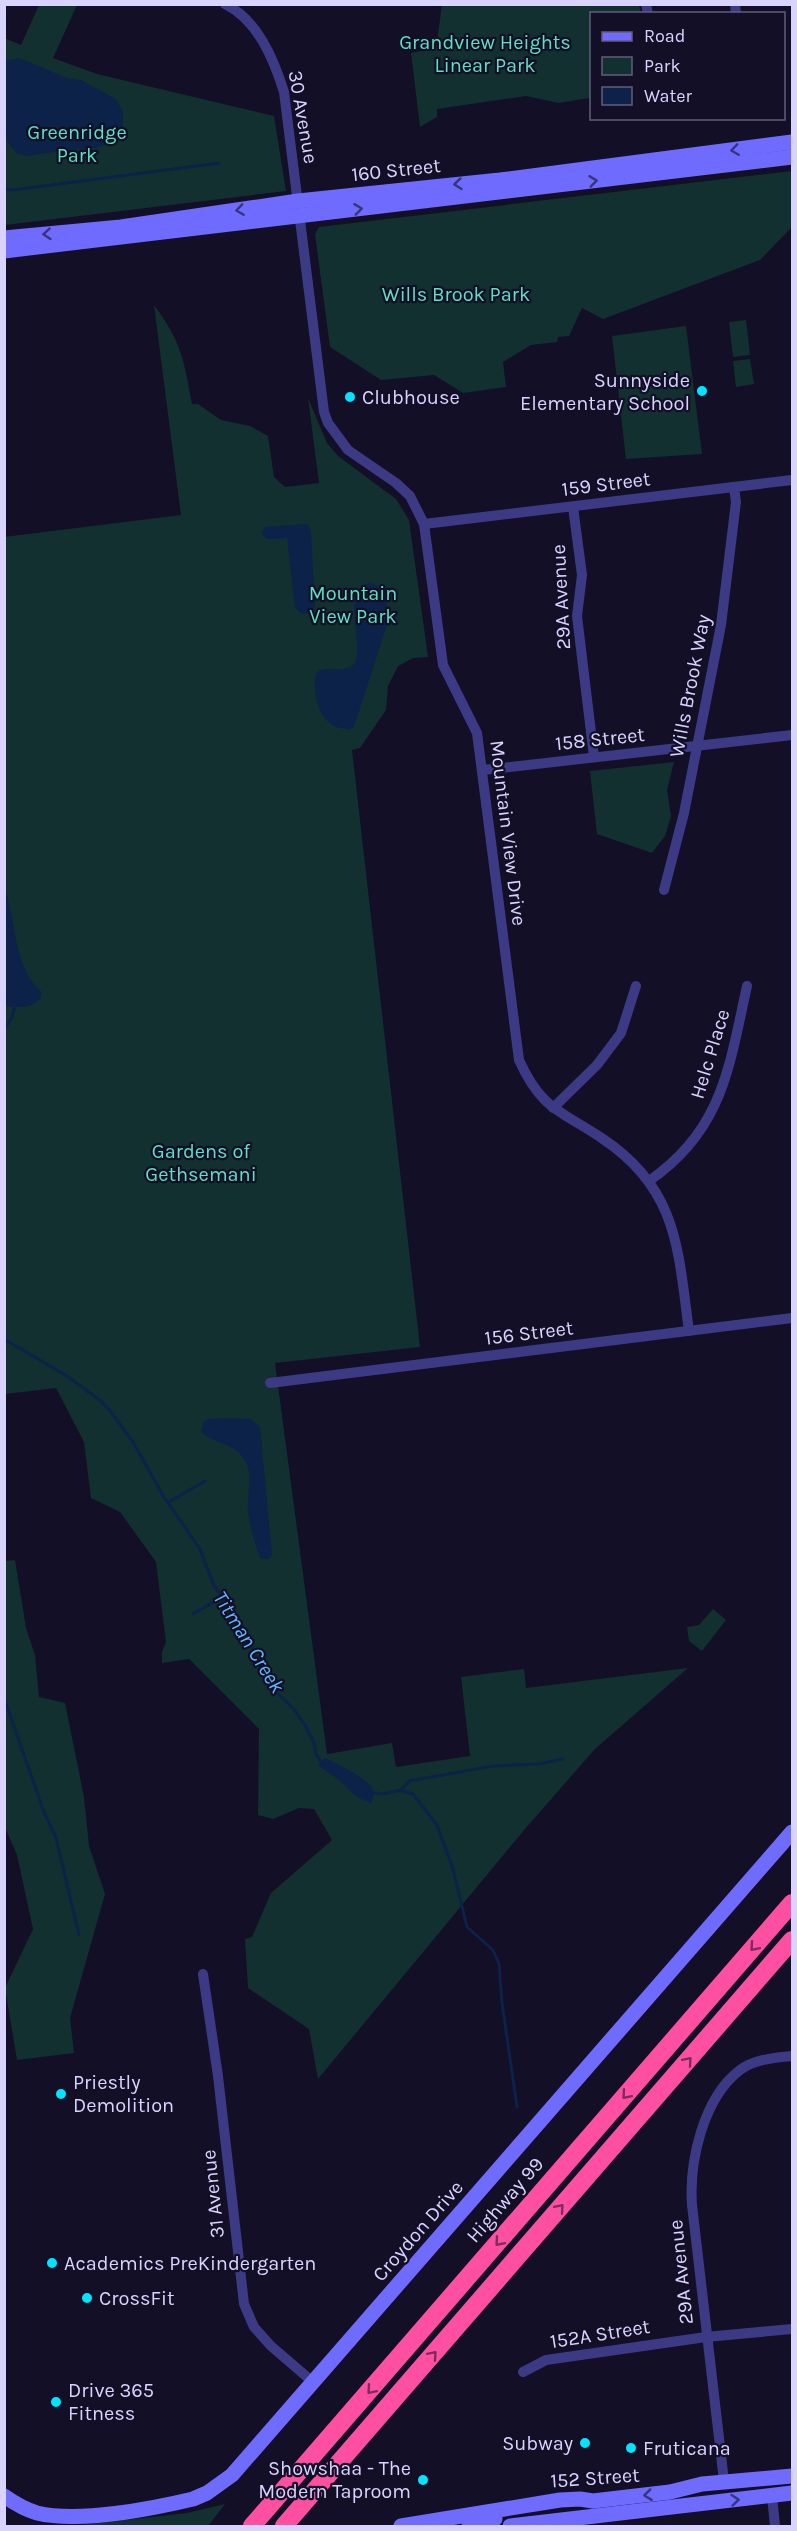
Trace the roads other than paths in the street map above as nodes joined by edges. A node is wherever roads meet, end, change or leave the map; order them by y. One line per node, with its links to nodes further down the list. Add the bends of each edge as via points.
1 (230, 6): 4 (street, 30 Avenue, via 273,57 284,92)
2 (792, 142): 4 (main road, 160 Street, one-way to 4)
3 (792, 157): 4 (main road, 160 Street, one-way to 3)
4 (299, 209): 5 (main road, 160 Street, one-way to 5); 6 (main road, 160 Street); 10 (street, Mountain View Drive, via 328,423 348,450 410,496)
5 (4, 238)
6 (4, 251)
7 (792, 480): 8 (street, 159 Street)
8 (735, 487): 9 (street, 159 Street); 12 (street, Wills Brook Way, via 721,625)
9 (573, 507): 10 (street, 159 Street); 13 (street, 29A Avenue, via 582,575 577,616)
10 (424, 524): 14 (street, Mountain View Drive, via 443,665 477,733)
11 (792, 735): 12 (street, 158 Street)
12 (696, 747): 13 (street, 158 Street); 15 (street, Wills Brook Way)
13 (594, 757): 14 (street, 158 Street)
14 (483, 770): 18 (street, Mountain View Drive, via 519,1060 530,1083)
15 (664, 890)
16 (636, 986): 18 (street, via 621,1033 597,1065)
17 (747, 986): 19 (street, Helc Place, via 720,1096 690,1145 671,1166)
18 (553, 1108): 19 (street, Mountain View Drive, via 604,1139)
19 (649, 1180): 21 (street, Mountain View Drive, via 676,1239)
20 (792, 1318): 21 (street, 156 Street)
21 (689, 1331): 22 (street, 156 Street)
22 (270, 1383)
23 (792, 1832): 31 (main road, Croydon Drive)
24 (792, 1903): 39 (highway, Highway 99, one-way to 39)
25 (792, 1940): 40 (highway, one-way to 25)
26 (203, 1974): 31 (street, 31 Avenue, via 244,2304 254,2327)
27 (792, 2056): 29 (street, 29A Avenue, via 760,2060 740,2070 720,2093 695,2150 691,2183)
28 (792, 2329): 29 (street, 152A Street)
29 (706, 2337): 30 (street, 152A Street, via 546,2360); 33 (street, 29A Avenue)
30 (523, 2372)
31 (314, 2383): 35 (main road, Croydon Drive, via 232,2475 193,2499 77,2517 34,2512)
32 (792, 2475): 33 (main road, 152 Street)
33 (724, 2481): 37 (main road, 152 Street, one-way to 37); 38 (main road, via 703,2495)
34 (792, 2493): 36 (main road, 152 Street)
35 (4, 2496)
36 (772, 2496): 38 (main road, 152 Street, one-way to 36); 44 (street)
37 (593, 2501): 41 (main road, 152 Street, via 560,2500); 42 (main road)
38 (664, 2508): 43 (main road, 152 Street)
39 (252, 2526)
40 (284, 2526)
41 (401, 2526)
42 (469, 2526)
43 (510, 2526)
44 (775, 2526)

